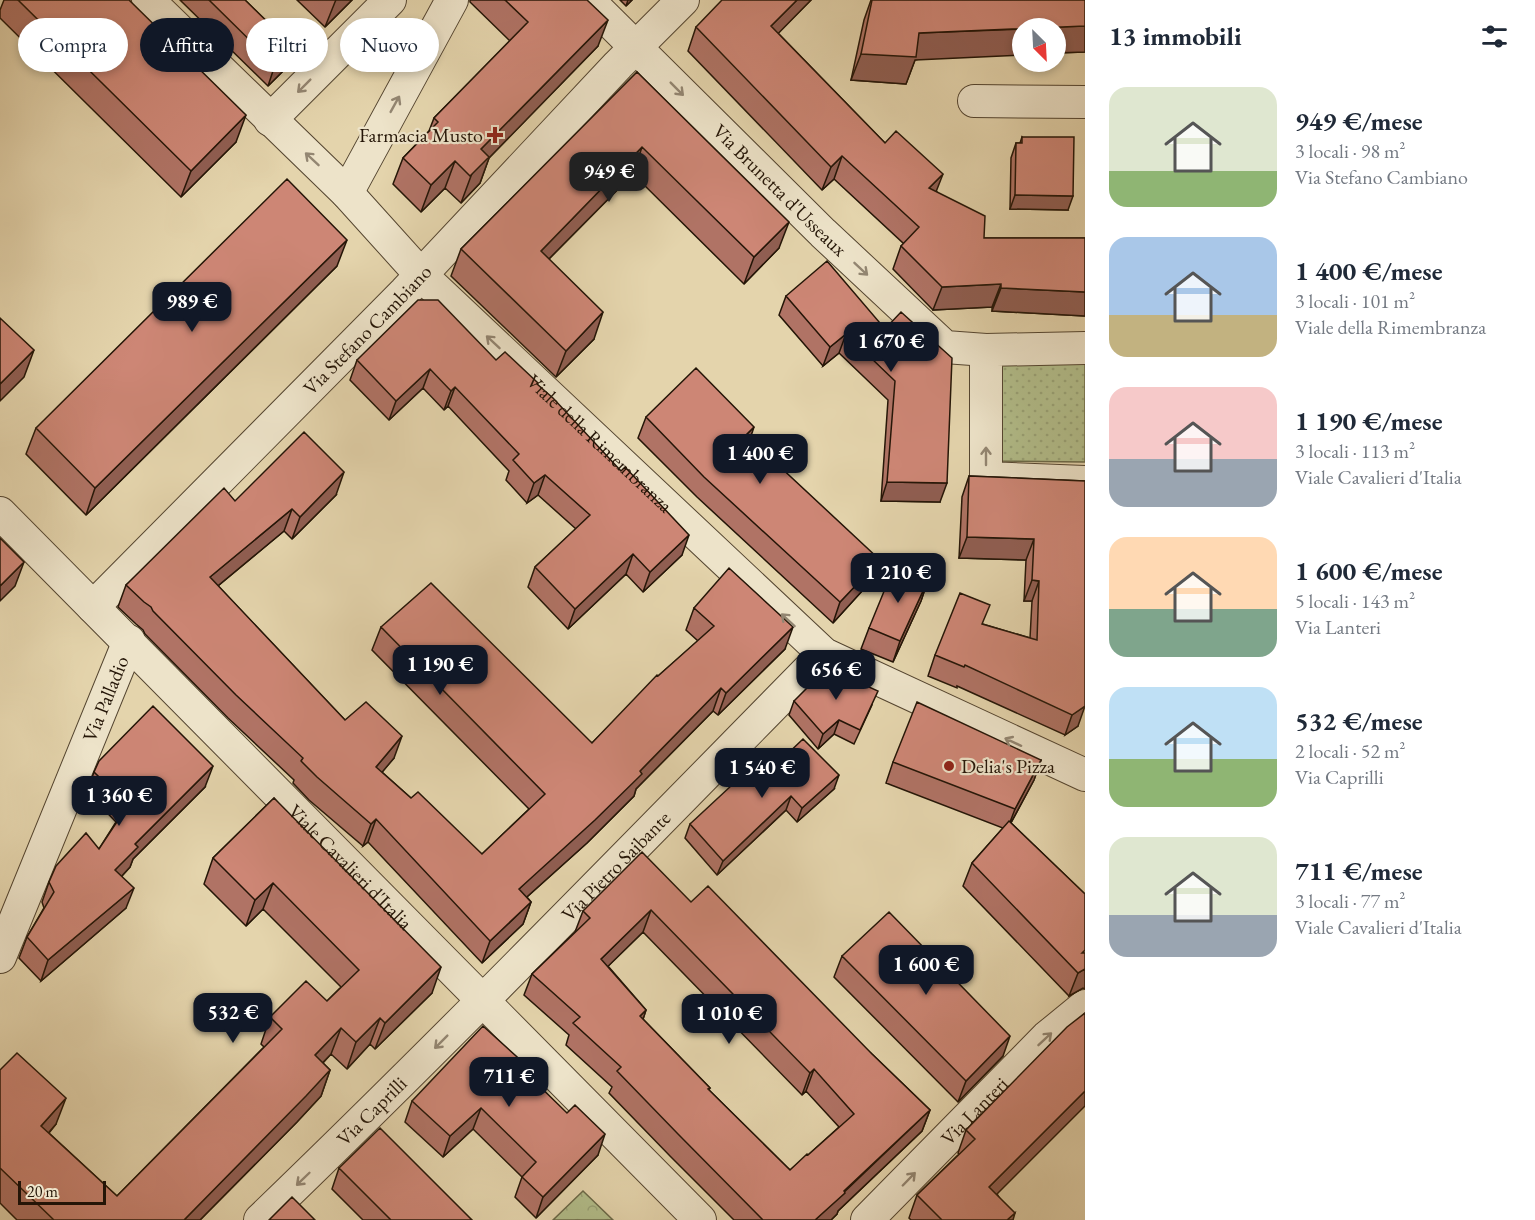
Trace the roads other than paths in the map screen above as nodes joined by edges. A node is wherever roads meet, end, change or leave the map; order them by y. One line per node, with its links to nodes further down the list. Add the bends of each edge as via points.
1 (148, 0): 9 (street, Viale della Rimembranza)
2 (390, 0): 9 (street, one-way to 9)
3 (452, 0): 10 (street, one-way to 3)
4 (588, 0): 6 (street, Via Brunetta d'Usseaux)
5 (683, 0): 6 (street, Via Stefano Cambiano)
6 (636, 47): 11 (street, Via Stefano Cambiano); 13 (street, Via Brunetta d'Usseaux, one-way to 13, via 823,233 945,347)
7 (974, 101): 8 (street)
8 (1085, 102)
9 (270, 120): 10 (street, Viale della Rimembranza, one-way to 9)
10 (347, 193): 11 (street, Viale della Rimembranza)
11 (421, 275): 16 (street, Via Stefano Cambiano); 18 (street, Viale della Rimembranza, one-way to 11)
12 (1085, 348): 13 (street, Via Brunetta d'Usseaux)
13 (986, 350): 14 (street, one-way to 13, via 986,478)
14 (1085, 482)
15 (0, 513): 16 (street, Viale Cavalieri d'Italia)
16 (93, 607): 17 (street, Viale Cavalieri d'Italia)
17 (129, 641): 20 (street, Via Palladio); 21 (street, Viale Cavalieri d'Italia)
18 (824, 654): 19 (street, Viale della Rimembranza, one-way to 18); 21 (street, Via Pietro Saibante)
19 (1085, 775)
20 (0, 957)
21 (483, 1000): 23 (street, Via Caprilli, one-way to 23); 24 (street, Viale Cavalieri d'Italia)
22 (1085, 1006): 25 (street, Via Lanteri, one-way to 22, via 1047,1037)
23 (260, 1220)
24 (700, 1220)
25 (867, 1220)

